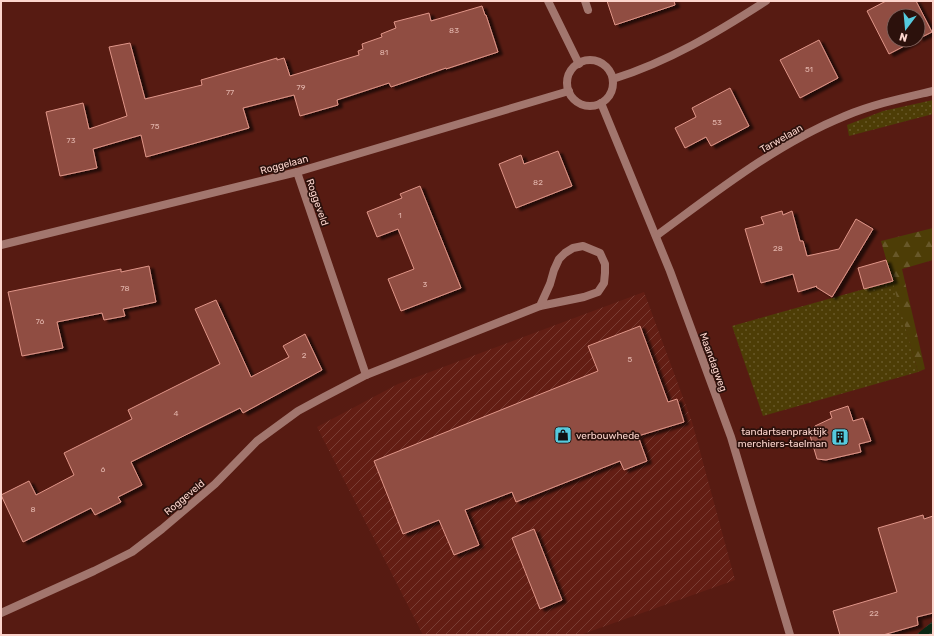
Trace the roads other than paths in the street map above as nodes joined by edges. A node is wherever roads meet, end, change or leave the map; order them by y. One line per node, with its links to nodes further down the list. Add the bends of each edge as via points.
1 (548, 1): 5 (street)
2 (585, 1): 4 (street)
3 (766, 1): 6 (street, via 673,56)
4 (588, 10)
5 (579, 64): 6 (street, via 592,61 599,63 605,66); 7 (street, via 570,73)
6 (613, 78): 9 (street, via 611,94 607,100)
7 (569, 91): 9 (street, via 578,102 585,105 593,106); 10 (street, Roggelaan)
8 (933, 91): 11 (street, Tarwelaan, via 881,103 845,116 802,137 740,174)
9 (600, 103): 11 (street, Maandagweg)
10 (298, 172): 12 (street, Roggelaan); 14 (street, Roggeveld)
11 (656, 236): 16 (street, Maandagweg, via 731,437)
12 (1, 245)
13 (540, 306): 13 (street, Roggeveld, via 559,259 565,253 583,246 600,253 605,264 605,273 604,283 598,292); 14 (street, Roggeveld)
14 (366, 375): 15 (street, Roggeveld, via 298,411 257,441 215,484 132,552)
15 (1, 613)
16 (790, 635)

